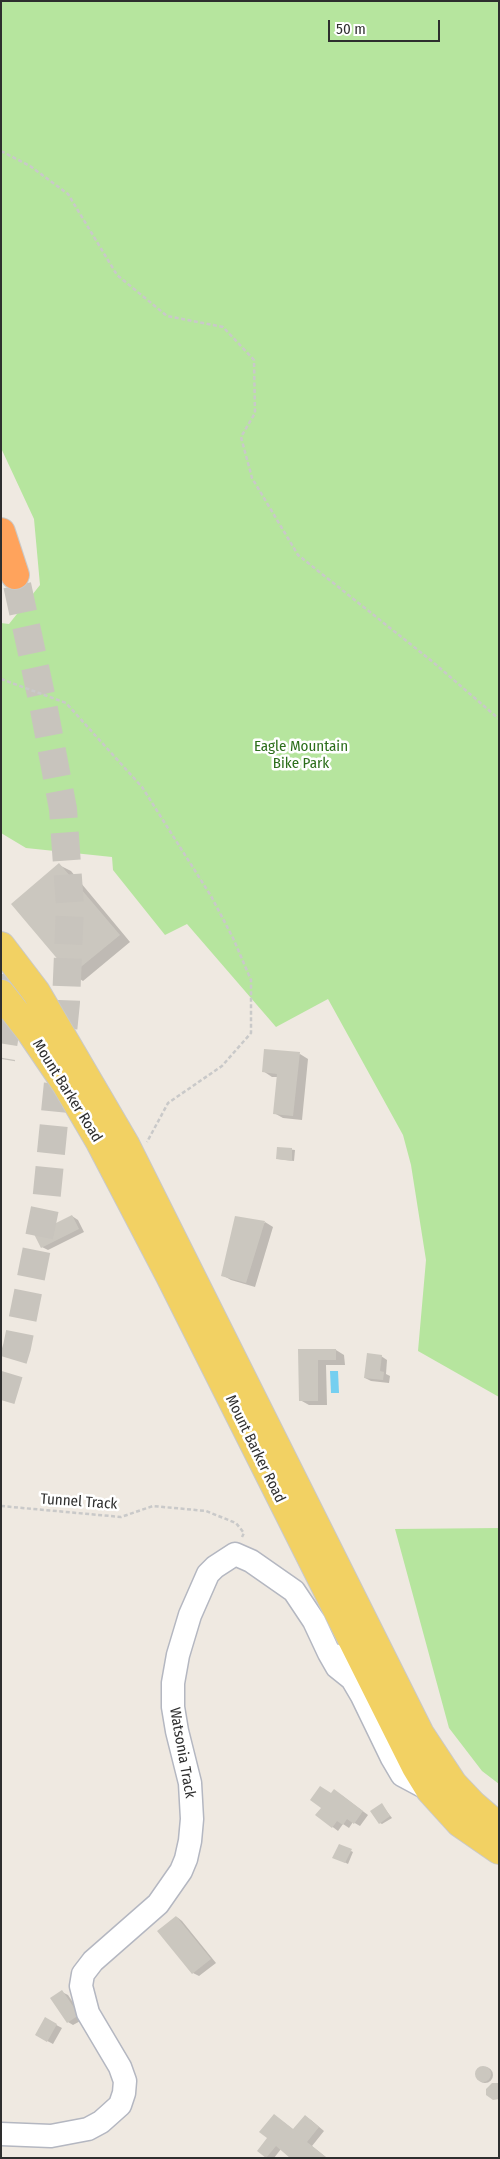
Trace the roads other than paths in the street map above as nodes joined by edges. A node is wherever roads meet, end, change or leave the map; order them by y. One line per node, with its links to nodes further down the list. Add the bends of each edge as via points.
1 (1, 532): 2 (highway)
2 (15, 575)
3 (1, 946): 5 (main road, Mount Barker Road, via 36,992)
4 (1, 994): 5 (main road, Mount Barker Road)
5 (40, 1024): 7 (main road, Mount Barker Road, via 66,1084 100,1142); 7 (main road, Mount Barker Road, via 89,1081 136,1166)
6 (329, 1653): 7 (street, via 341,1658); 8 (street, via 337,1667 352,1679 402,1775); 11 (street, Watsonia Track, via 314,1621 294,1591 251,1560 235,1554 215,1567 203,1584 190,1615 175,1674 173,1707 192,1802 186,1859 158,1904 93,1961 83,1974 81,1986 88,2013 120,2067 125,2082 120,2105 102,2122 88,2129 51,2136)
7 (370, 1655): 8 (main road, Mount Barker Road, via 407,1752); 9 (main road, Mount Barker Road, via 453,1784)
8 (430, 1790): 10 (main road, Mount Barker Road, via 460,1823)
9 (499, 1827)
10 (499, 1850)
11 (1, 2134)

